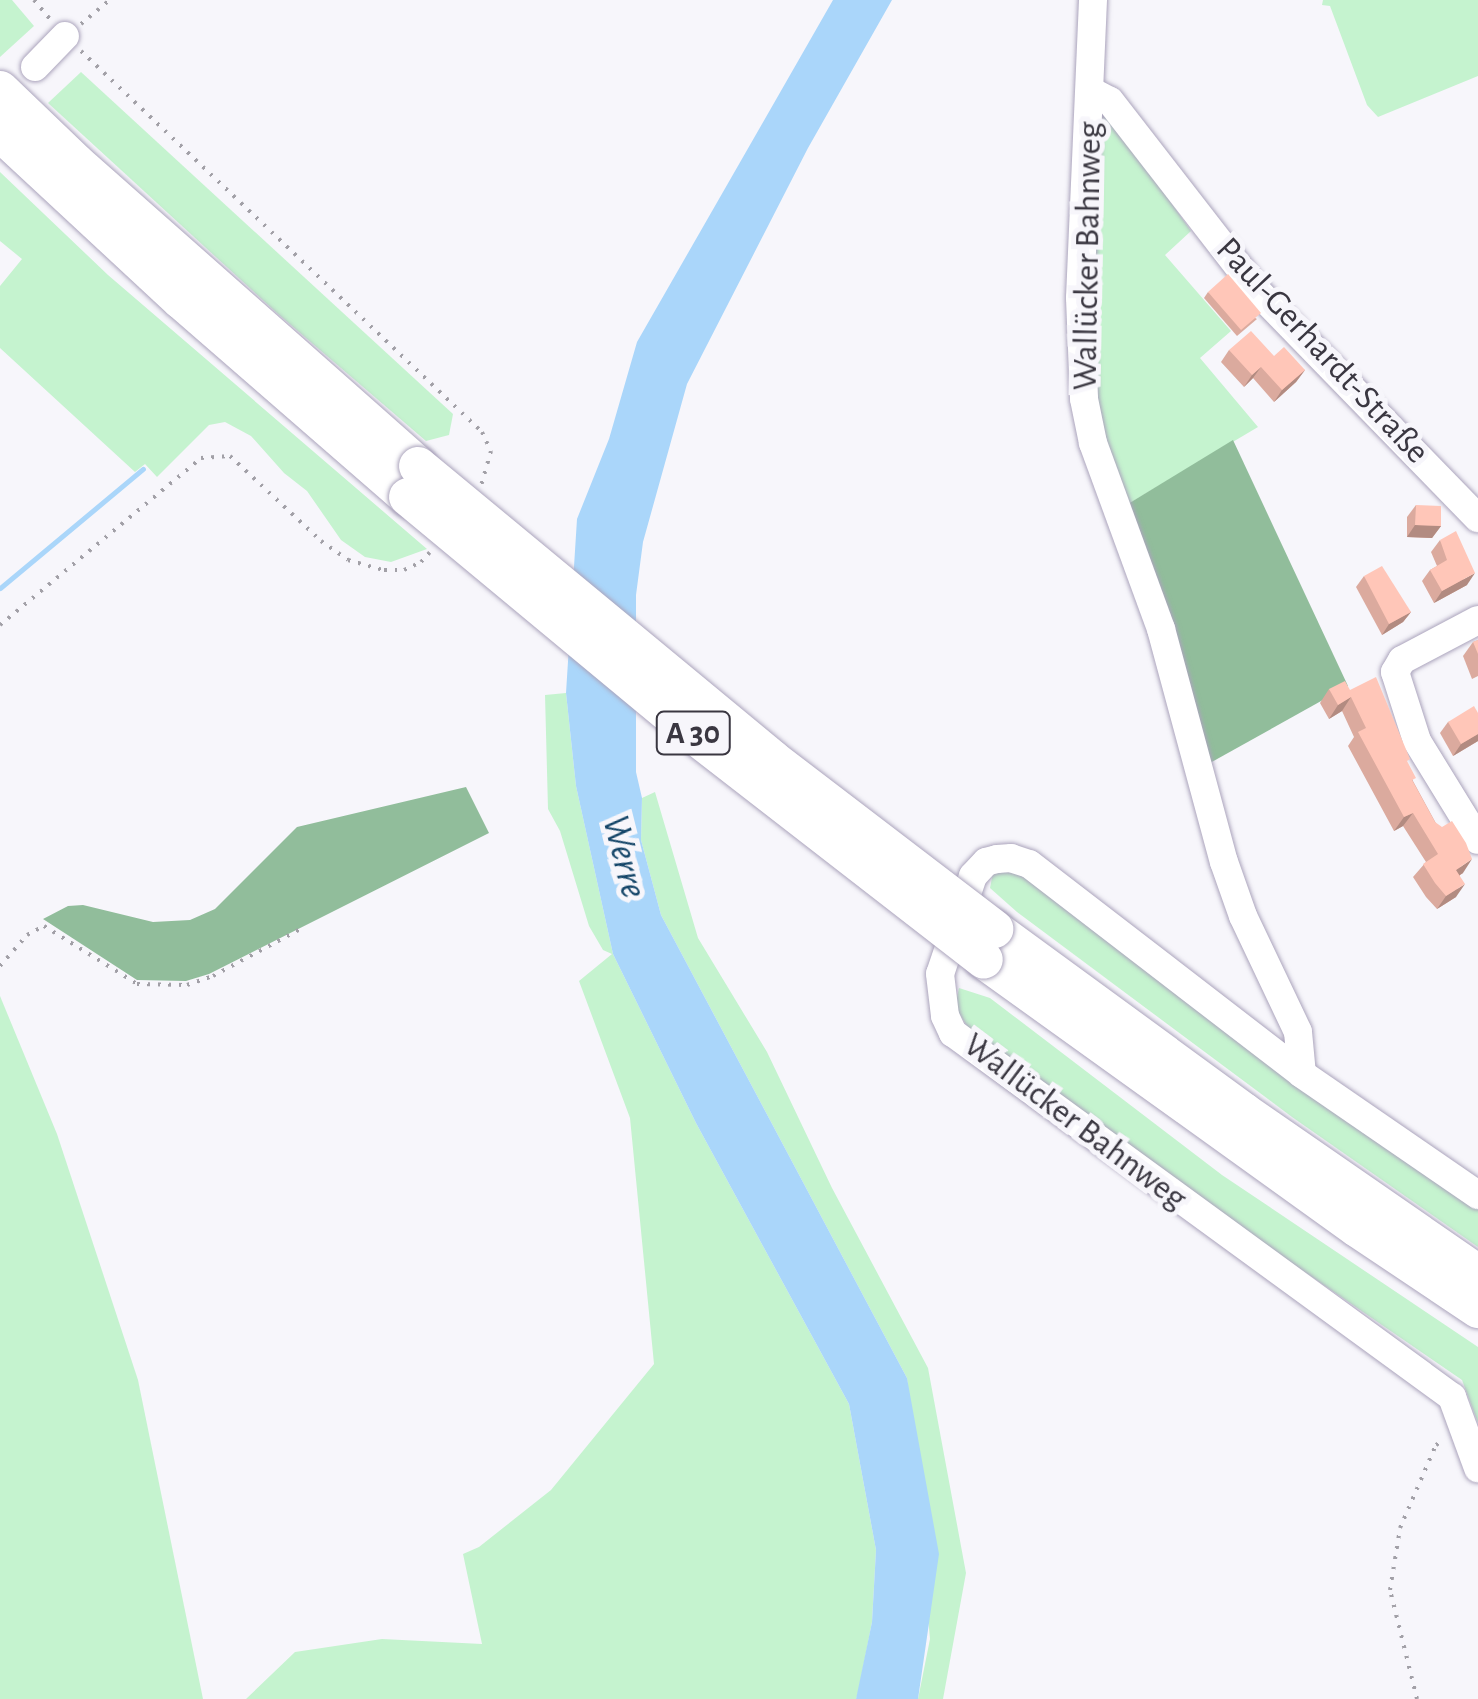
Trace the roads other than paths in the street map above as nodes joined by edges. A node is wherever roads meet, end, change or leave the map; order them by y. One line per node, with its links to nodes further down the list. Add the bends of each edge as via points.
1 (1093, 0): 5 (street, Wallücker Bahnweg)
2 (66, 36): 3 (street)
3 (34, 68)
4 (0, 90): 7 (highway, A 30)
5 (1091, 91): 8 (street, Paul-Gerhardt-Straße, via 1110,101 1258,292); 12 (street, Wallücker Bahnweg, via 1080,354 1093,442 1160,629 1224,862 1298,1032)
6 (0, 132): 7 (highway, A 30, via 181,300)
7 (413, 482): 11 (highway, A 30, bridge, via 772,759)
8 (1478, 518)
9 (1478, 620): 10 (street, via 1402,660 1395,672 1417,741)
10 (1478, 840)
11 (989, 944): 14 (highway, A 30); 15 (highway, A 30, via 1356,1228)
12 (1302, 1074): 13 (street, Wallücker Bahnweg); 16 (street, Wallücker Bahnweg, via 1028,864 1011,858 986,862 973,876 940,974 953,1032 1452,1397)
13 (1478, 1196)
14 (1478, 1274)
15 (1478, 1309)
16 (1478, 1468)

